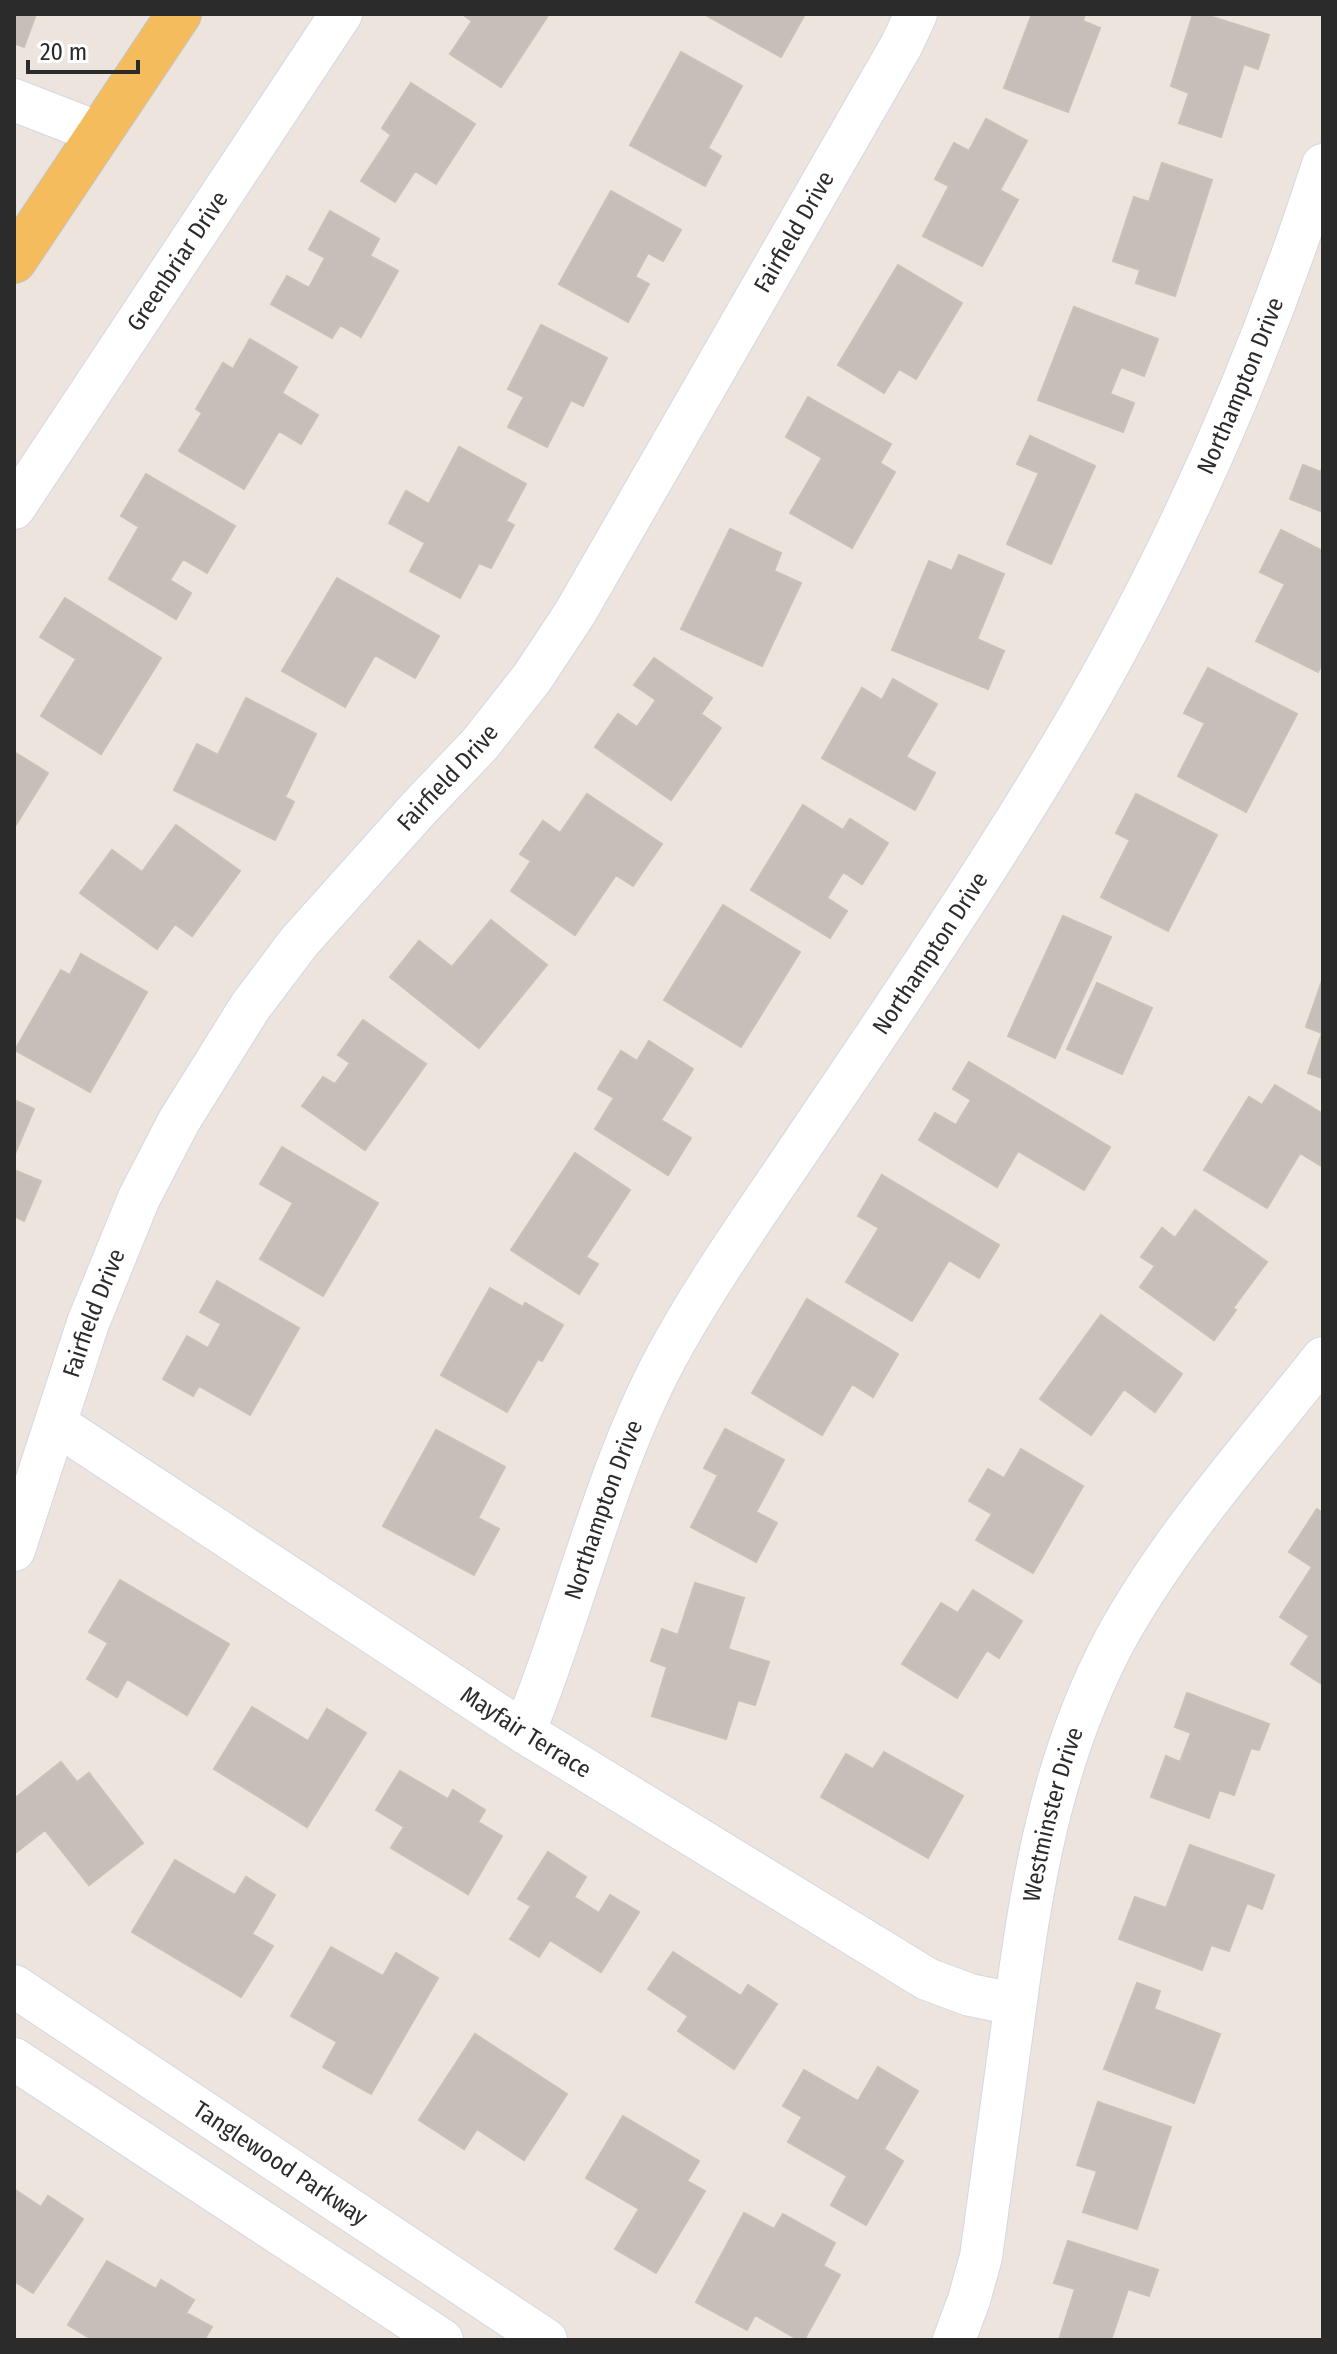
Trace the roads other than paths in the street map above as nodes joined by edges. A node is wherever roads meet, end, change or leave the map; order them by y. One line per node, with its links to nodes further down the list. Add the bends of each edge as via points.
1 (179, 14): 5 (main road)
2 (341, 14): 8 (street, Greenbriar Drive)
3 (916, 14): 10 (street, Fairfield Drive, via 575,613 532,678 480,744 299,942 250,1007 179,1121 139,1198 88,1323)
4 (14, 100): 5 (street)
5 (99, 133): 7 (main road)
6 (1323, 165): 12 (street, Northampton Drive, via 1251,367 1111,659 1039,785 673,1345 606,1496)
7 (14, 261)
8 (14, 508)
9 (1323, 1358): 14 (street, Westminster Drive, via 1166,1557 1115,1640 1064,1757 1041,1844)
10 (56, 1424): 11 (street, Fairfield Drive); 12 (street, Mayfair Terrace)
11 (14, 1550)
12 (524, 1732): 14 (street, Mayfair Terrace, via 927,1979)
13 (14, 1986): 17 (street, Tanglewood Parkway)
14 (1015, 2004): 18 (street, Westminster Drive, via 981,2257)
15 (14, 2059): 16 (street)
16 (442, 2340)
17 (546, 2340)
18 (954, 2340)

